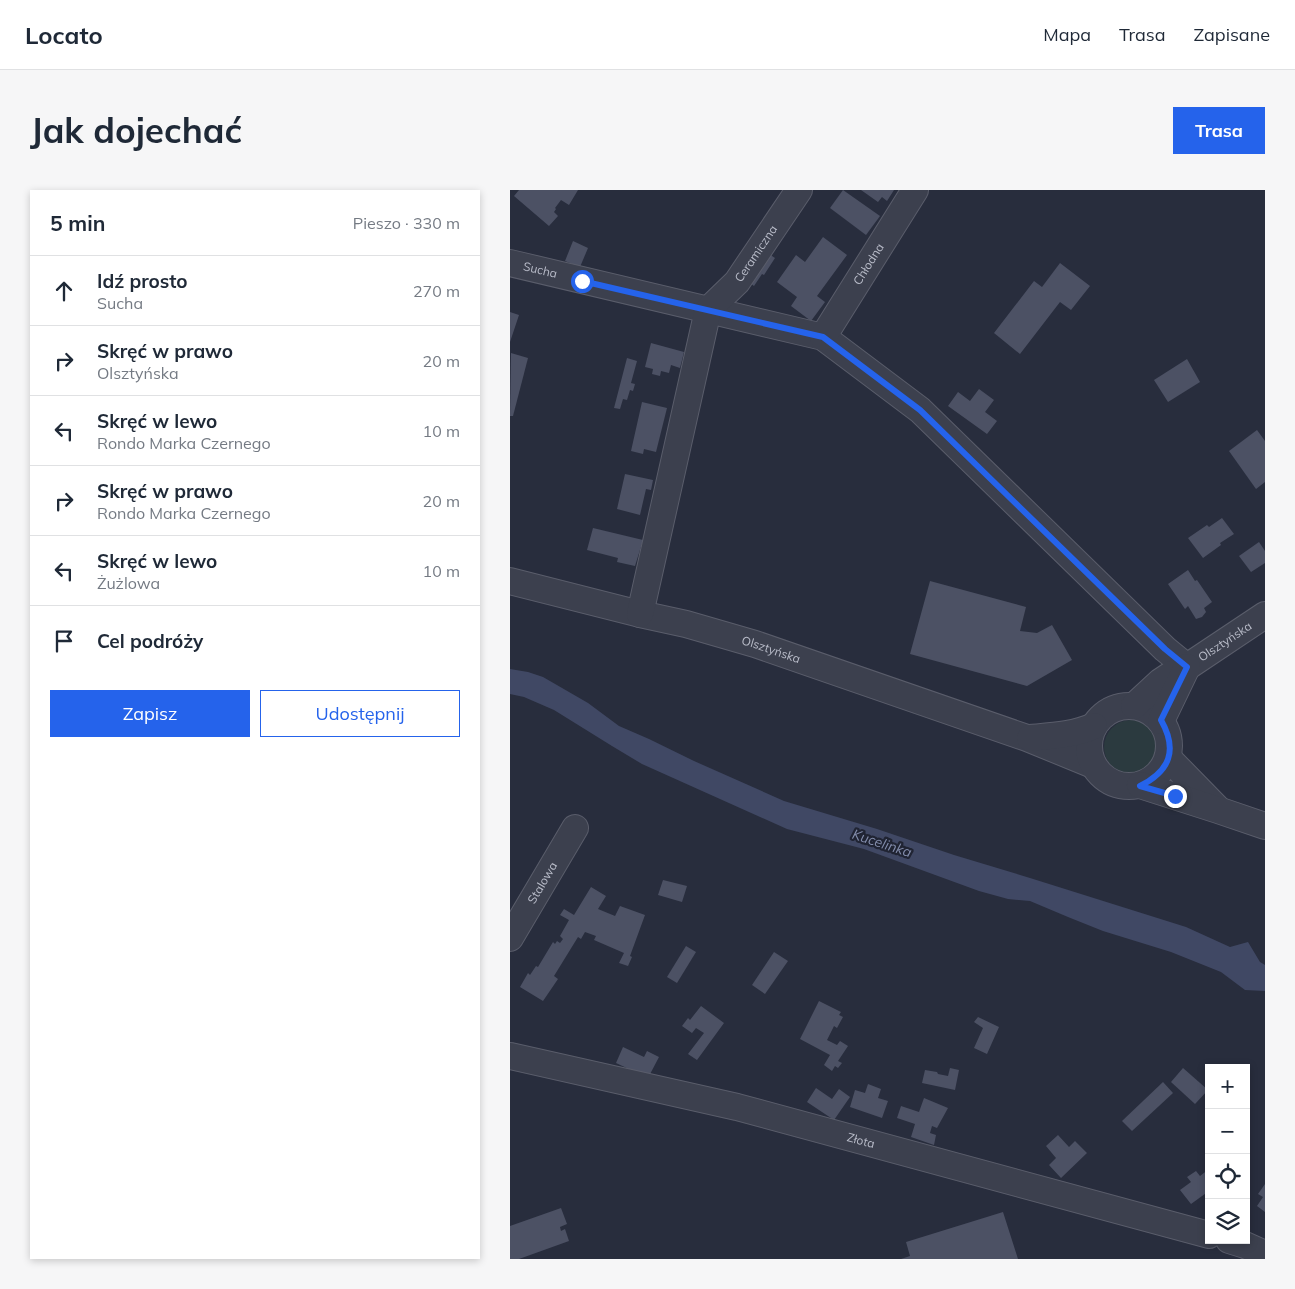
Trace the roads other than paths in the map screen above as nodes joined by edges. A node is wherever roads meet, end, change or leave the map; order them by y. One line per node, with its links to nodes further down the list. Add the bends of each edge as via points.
1 (799, 190): 4 (street, Ceramiczna, via 737,282)
2 (915, 190): 5 (street, Chłodna)
3 (510, 264): 4 (street, Sucha)
4 (708, 310): 5 (street, Sucha); 7 (street)
5 (823, 337): 9 (street, Sucha, via 920,410)
6 (510, 581): 7 (street, Olsztyńska)
7 (640, 614): 13 (street, Olsztyńska, via 754,644)
8 (1265, 615): 9 (street, Olsztyńska)
9 (1187, 667): 10 (street, Olsztyńska, via 1160,682); 11 (street, Olsztyńska)
10 (1134, 706): 11 (street, via 1152,712); 12 (street, via 1114,709)
11 (1161, 720): 14 (street, via 1168,732)
12 (1094, 726): 13 (street, Olsztyńska, via 1070,734); 15 (street, via 1089,752)
13 (1027, 738): 15 (street, Olsztyńska)
14 (1168, 758): 16 (street, via 1152,780); 17 (street)
15 (1093, 765): 16 (street, via 1113,783 1126,787)
16 (1140, 786): 17 (street)
17 (1218, 810): 18 (street)
18 (1265, 826)
19 (575, 828): 20 (street, Stalowa)
20 (510, 938)
21 (510, 1056): 22 (street, Złota, via 737,1107)
22 (1205, 1234)
23 (1242, 1244): 24 (street)
24 (1265, 1254)

